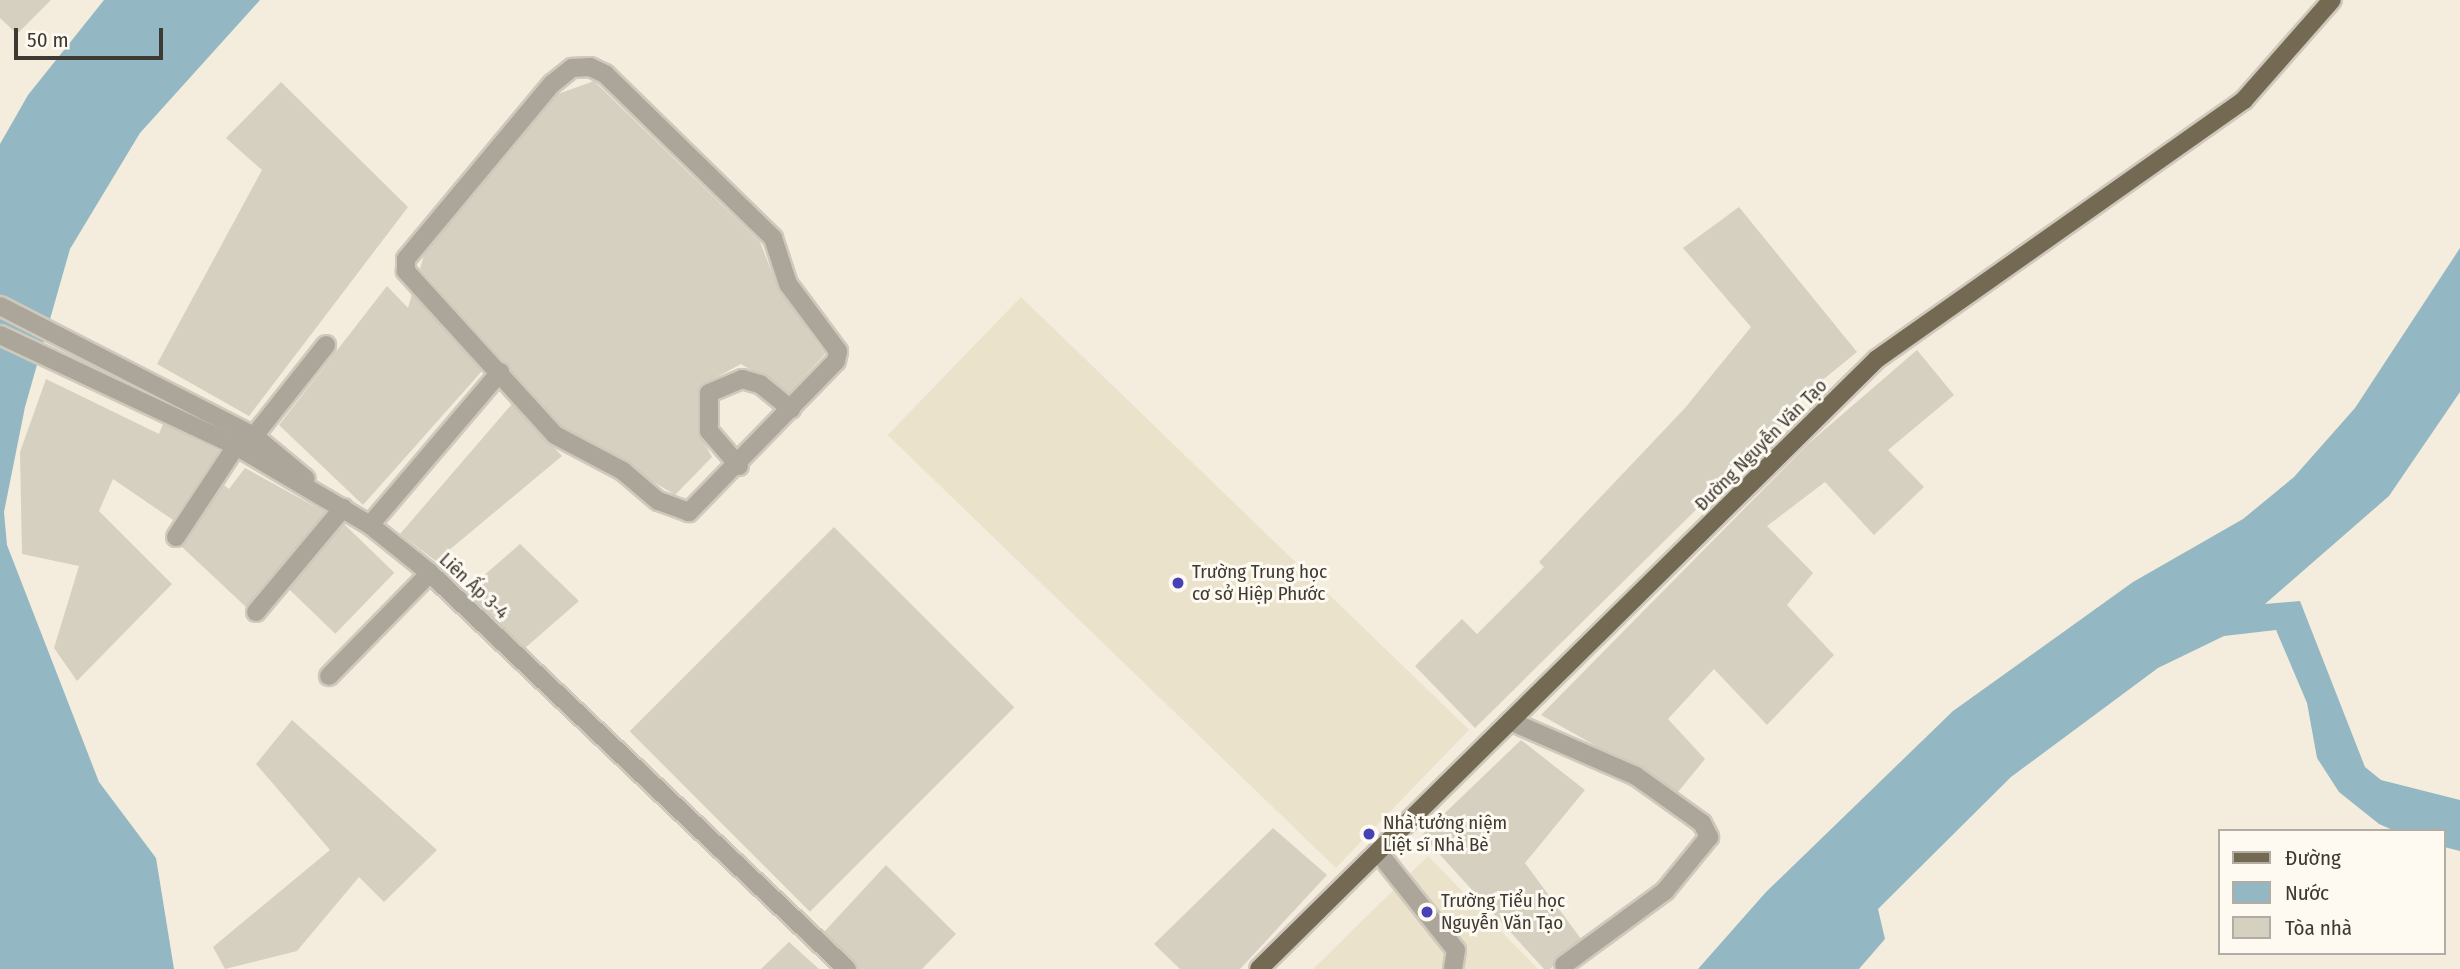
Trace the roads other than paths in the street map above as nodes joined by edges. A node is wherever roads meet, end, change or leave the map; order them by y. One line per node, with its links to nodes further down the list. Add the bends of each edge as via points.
1 (2332, 0): 17 (main road, Đường Nguyễn Văn Tạo, via 2244,100 1877,359)
2 (0, 306): 7 (street)
3 (0, 335): 8 (street, Liên Ấp 3-4)
4 (326, 345): 7 (street)
5 (500, 372): 6 (street, via 409,281 406,259 552,84 572,68 590,67 605,74 773,238 788,284 832,336 836,362); 9 (street, via 555,435 608,461 680,513 700,504); 12 (street)
6 (791, 409): 9 (street); 9 (street, via 760,384 741,379 709,393 709,430)
7 (254, 436): 10 (street)
8 (236, 446): 10 (street, Liên Ấp 3-4); 13 (street)
9 (738, 466)
10 (321, 495): 11 (street, Liên Ấp 3-4)
11 (342, 508): 12 (street, Liên Ấp 3-4); 15 (street)
12 (370, 526): 14 (street, Liên Ấp 3-4)
13 (176, 537)
14 (430, 573): 16 (street); 20 (street, Liên Ấp 3-4)
15 (256, 612)
16 (330, 676)
17 (1510, 721): 18 (main road, Đường Nguyễn Văn Tạo); 19 (street, via 1636,776 1702,823 1709,836 1665,891)
18 (1378, 852): 21 (main road, Đường Nguyễn Văn Tạo); 22 (street, via 1457,950)
19 (1564, 965)
20 (847, 969)
21 (1259, 969)
22 (1453, 969)

